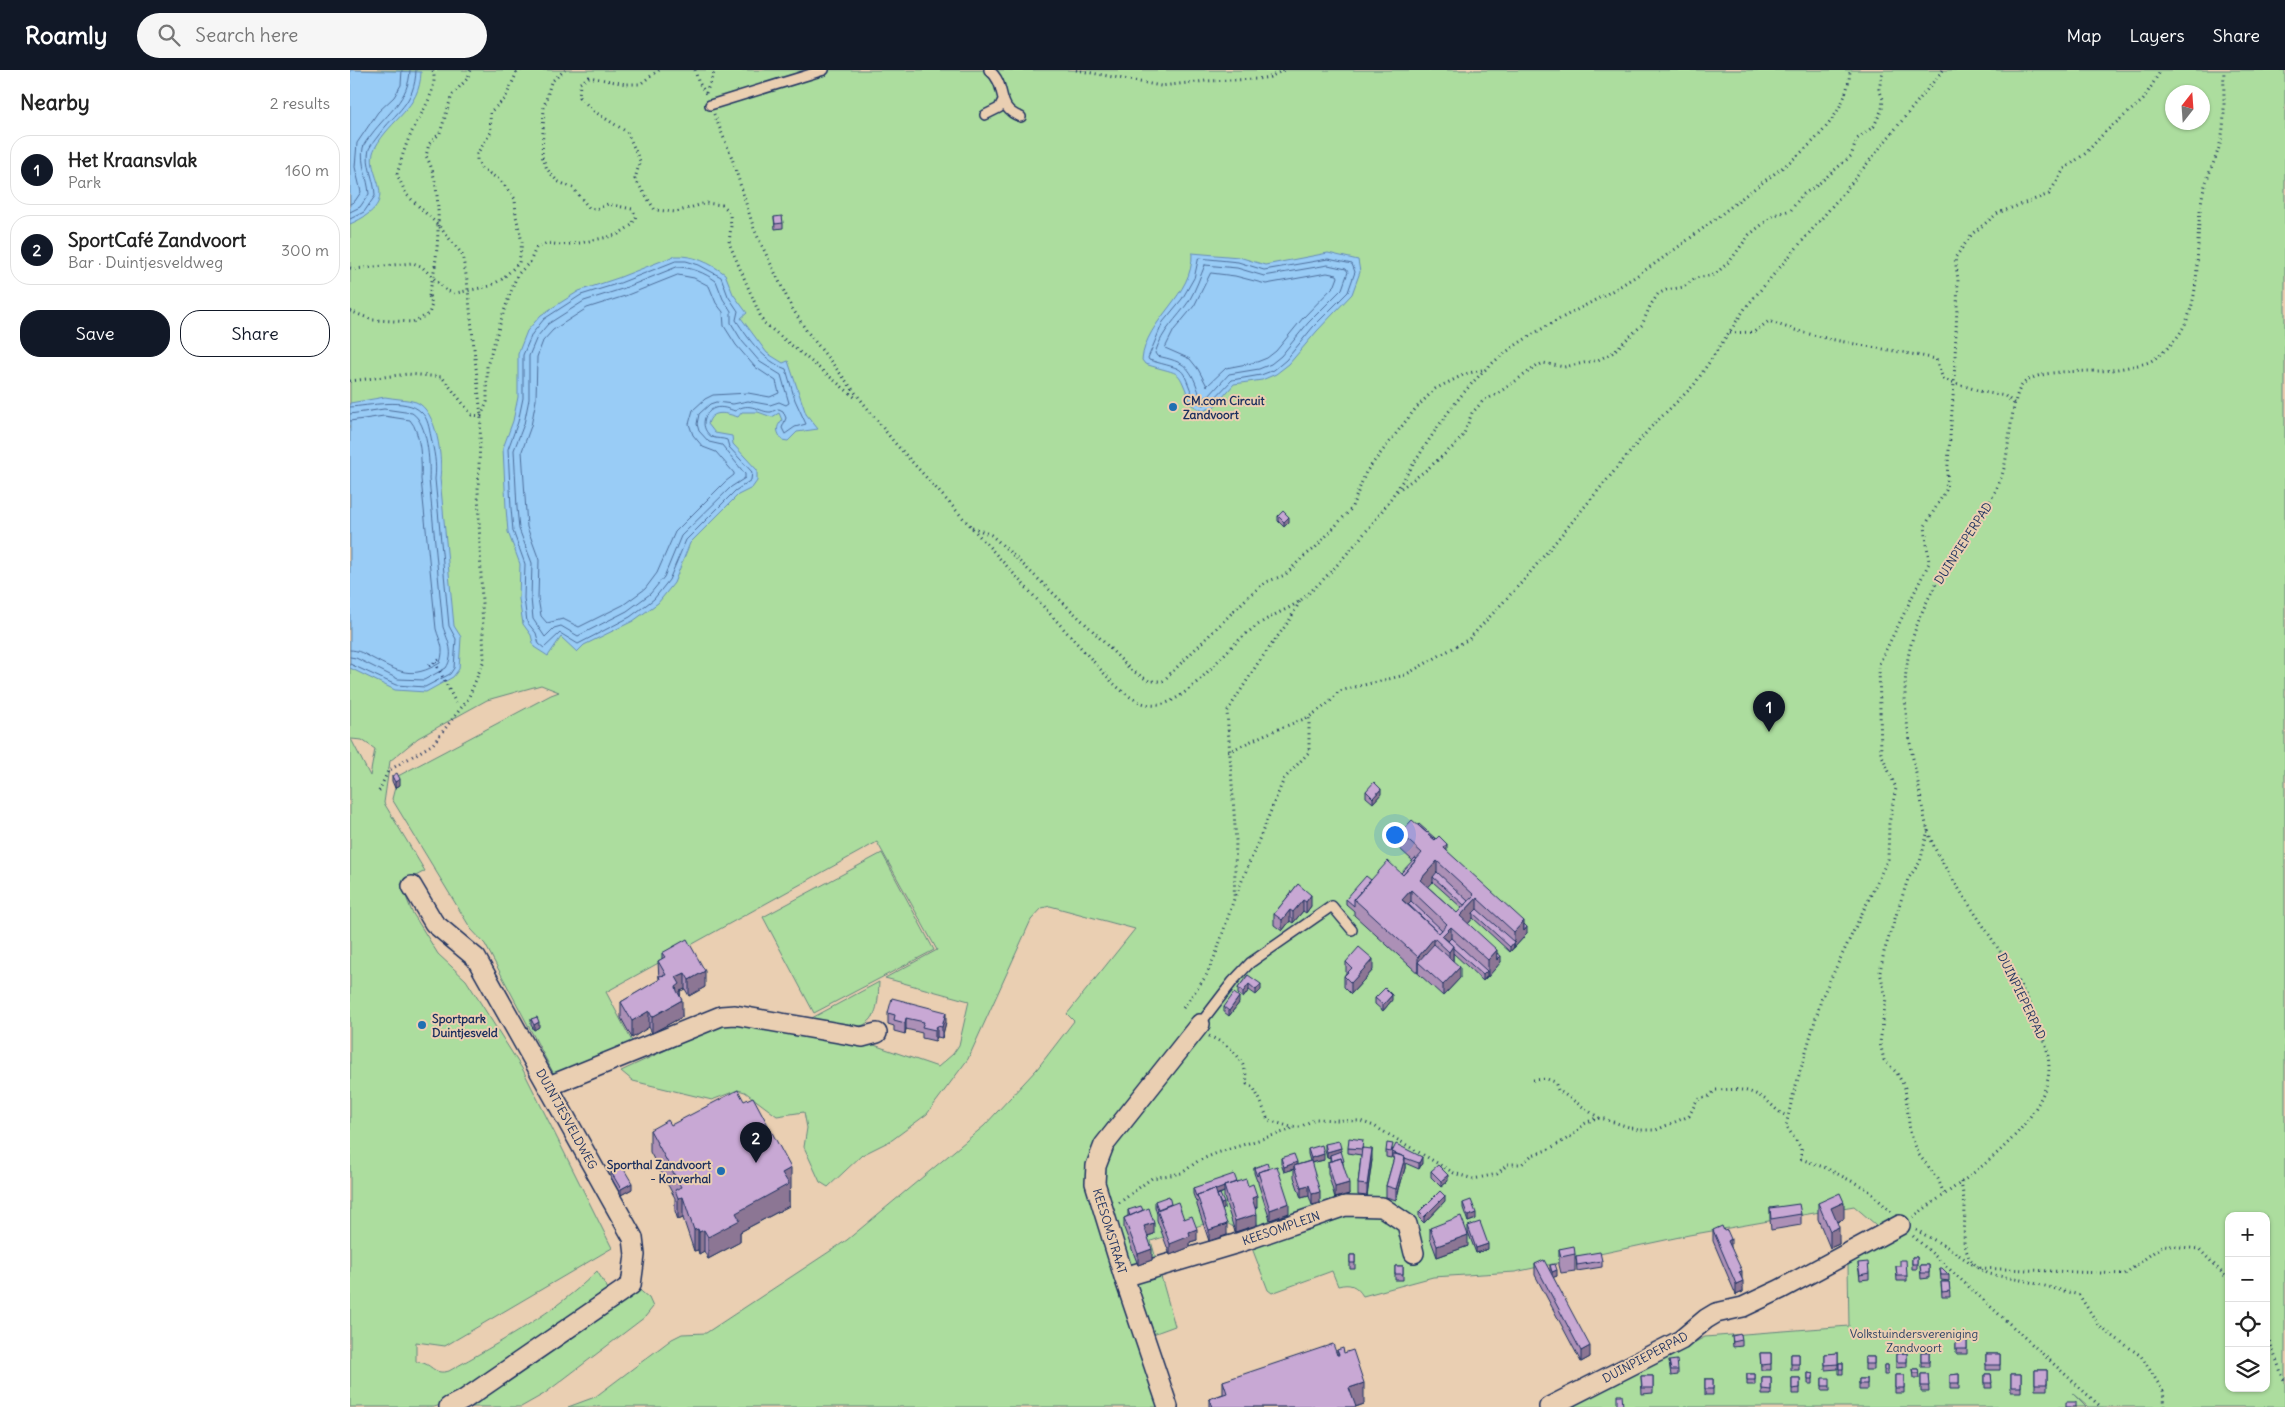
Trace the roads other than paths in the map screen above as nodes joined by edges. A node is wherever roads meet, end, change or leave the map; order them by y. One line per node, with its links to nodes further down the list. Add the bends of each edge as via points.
1 (824, 70): 4 (lane)
2 (989, 70): 3 (lane, via 999,82)
3 (1003, 100): 5 (lane, via 999,108); 6 (lane, via 1009,112)
4 (710, 105)
5 (985, 115)
6 (1021, 117)
7 (412, 886): 11 (street, DUINTJESVELDWEG, via 434,923 476,958)
8 (1352, 930): 9 (lane, via 1332,906 1250,963 1233,981)
9 (1204, 1029): 14 (street, KEESOMSTRAAT, via 1099,1154 1094,1174)
10 (877, 1033): 11 (street, via 862,1037 735,1015 721,1016)
11 (550, 1086): 15 (street, DUINTJESVELDWEG, via 633,1238 635,1255 631,1285)
12 (1902, 1224): 17 (street, DUINPIEPERPAD, via 1781,1289 1743,1307 1716,1313 1681,1340)
13 (1414, 1253): 14 (street, KEESOMPLEIN, via 1407,1224 1382,1207 1345,1206 1235,1244)
14 (1124, 1277): 16 (street, KEESOMSTRAAT)
15 (448, 1407)
16 (1168, 1407)
17 (1549, 1407)

